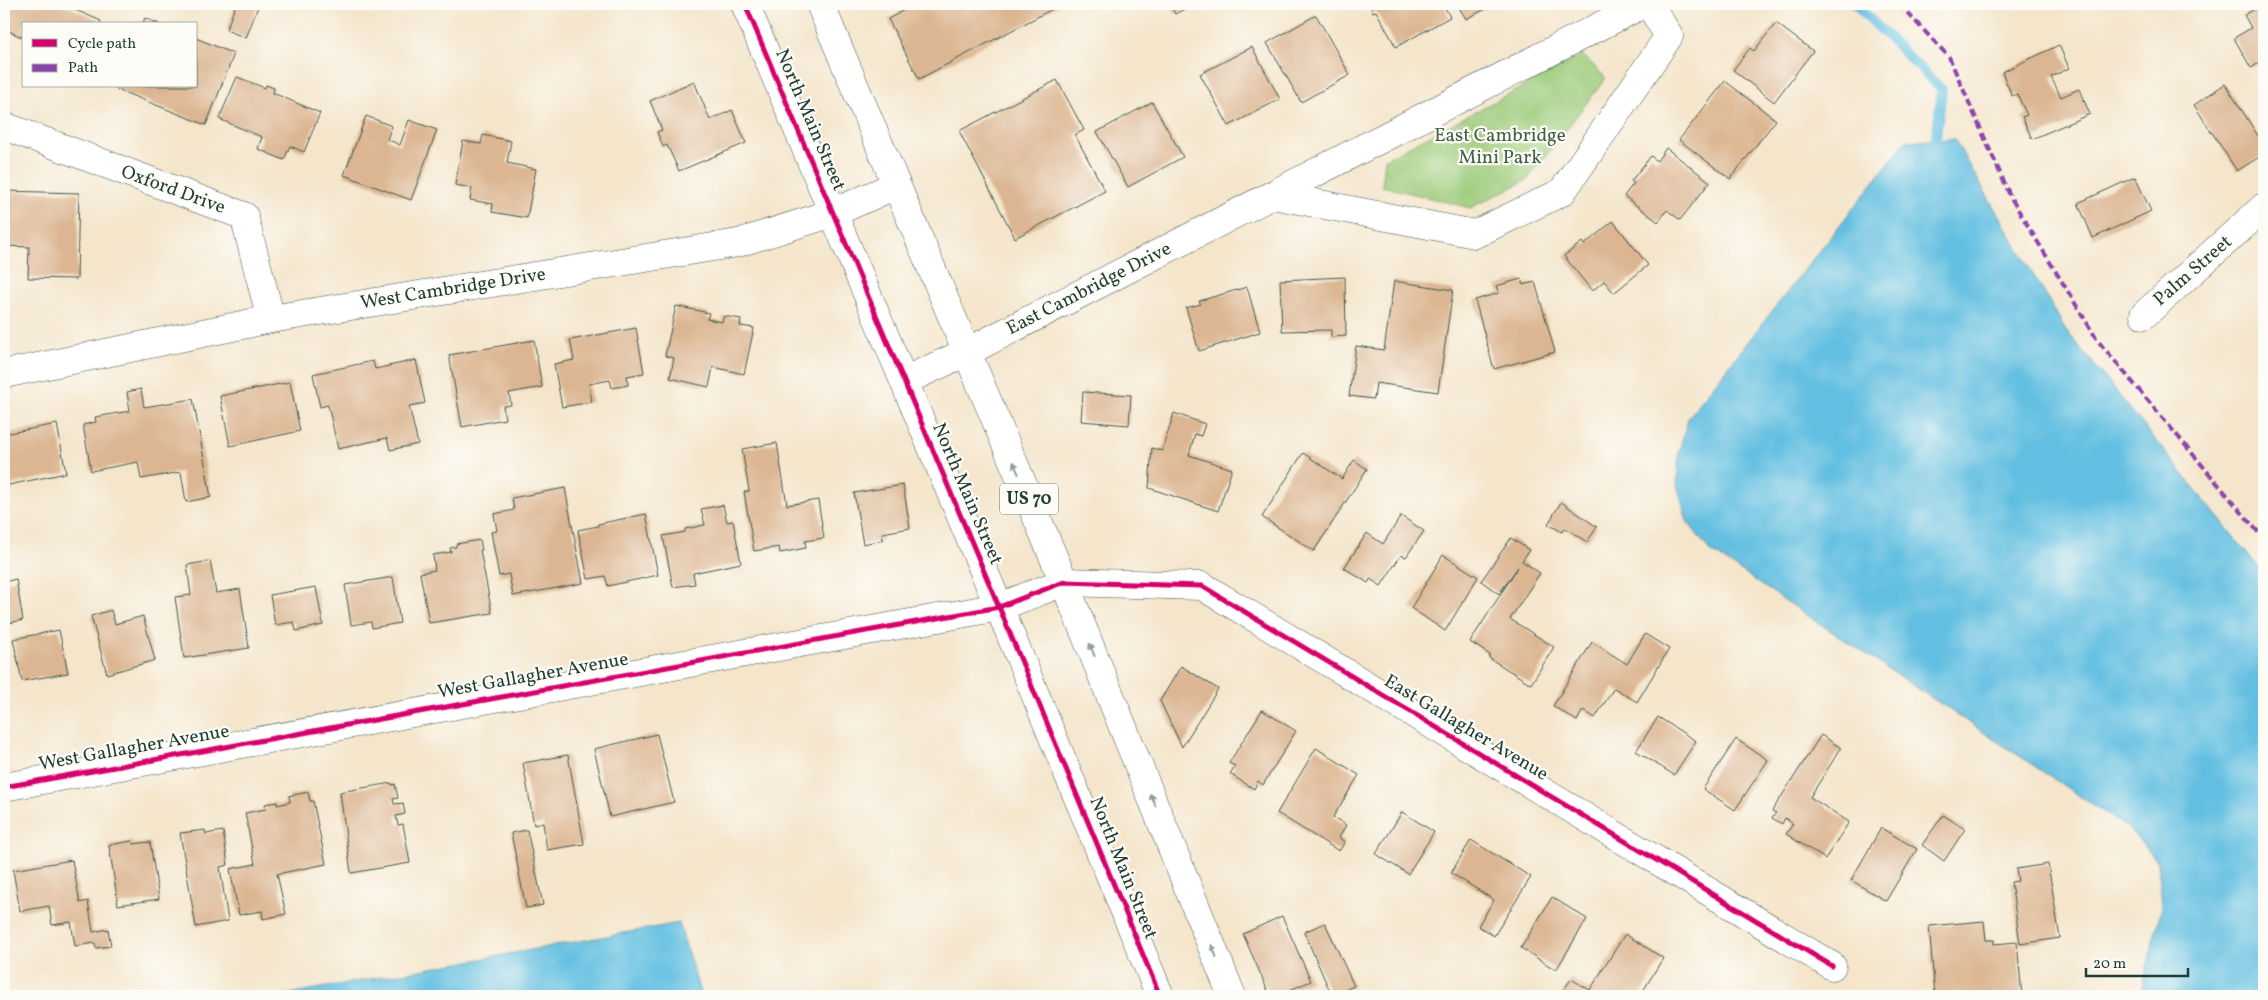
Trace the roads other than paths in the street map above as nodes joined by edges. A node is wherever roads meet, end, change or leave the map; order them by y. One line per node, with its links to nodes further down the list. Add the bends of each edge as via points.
1 (745, 4): 9 (street, North Main Street)
2 (820, 4): 6 (street, US 70)
3 (1643, 4): 7 (street, East Cambridge Drive)
4 (1649, 4): 7 (street, via 1669,36 1562,192 1476,234)
5 (4, 126): 11 (street, Oxford Drive, via 244,216)
6 (896, 185): 9 (street, West Cambridge Drive); 12 (street, US 70)
7 (1273, 195): 12 (street, East Cambridge Drive)
8 (2264, 207): 10 (street, Palm Street)
9 (833, 213): 11 (street, West Cambridge Drive, via 738,243); 14 (street, North Main Street)
10 (2144, 315)
11 (271, 319): 13 (street, West Cambridge Drive)
12 (967, 352): 14 (street, East Cambridge Drive); 15 (street, US 70, one-way to 12)
13 (4, 374)
14 (904, 381): 16 (street, North Main Street)
15 (1064, 582): 16 (street, West Gallagher Avenue); 18 (street, East Gallagher Avenue, via 1202,586); 20 (street, US 70, one-way to 15)
16 (999, 607): 17 (street, West Gallagher Avenue); 19 (street, North Main Street)
17 (4, 786)
18 (1832, 966)
19 (1160, 996)
20 (1232, 996)

